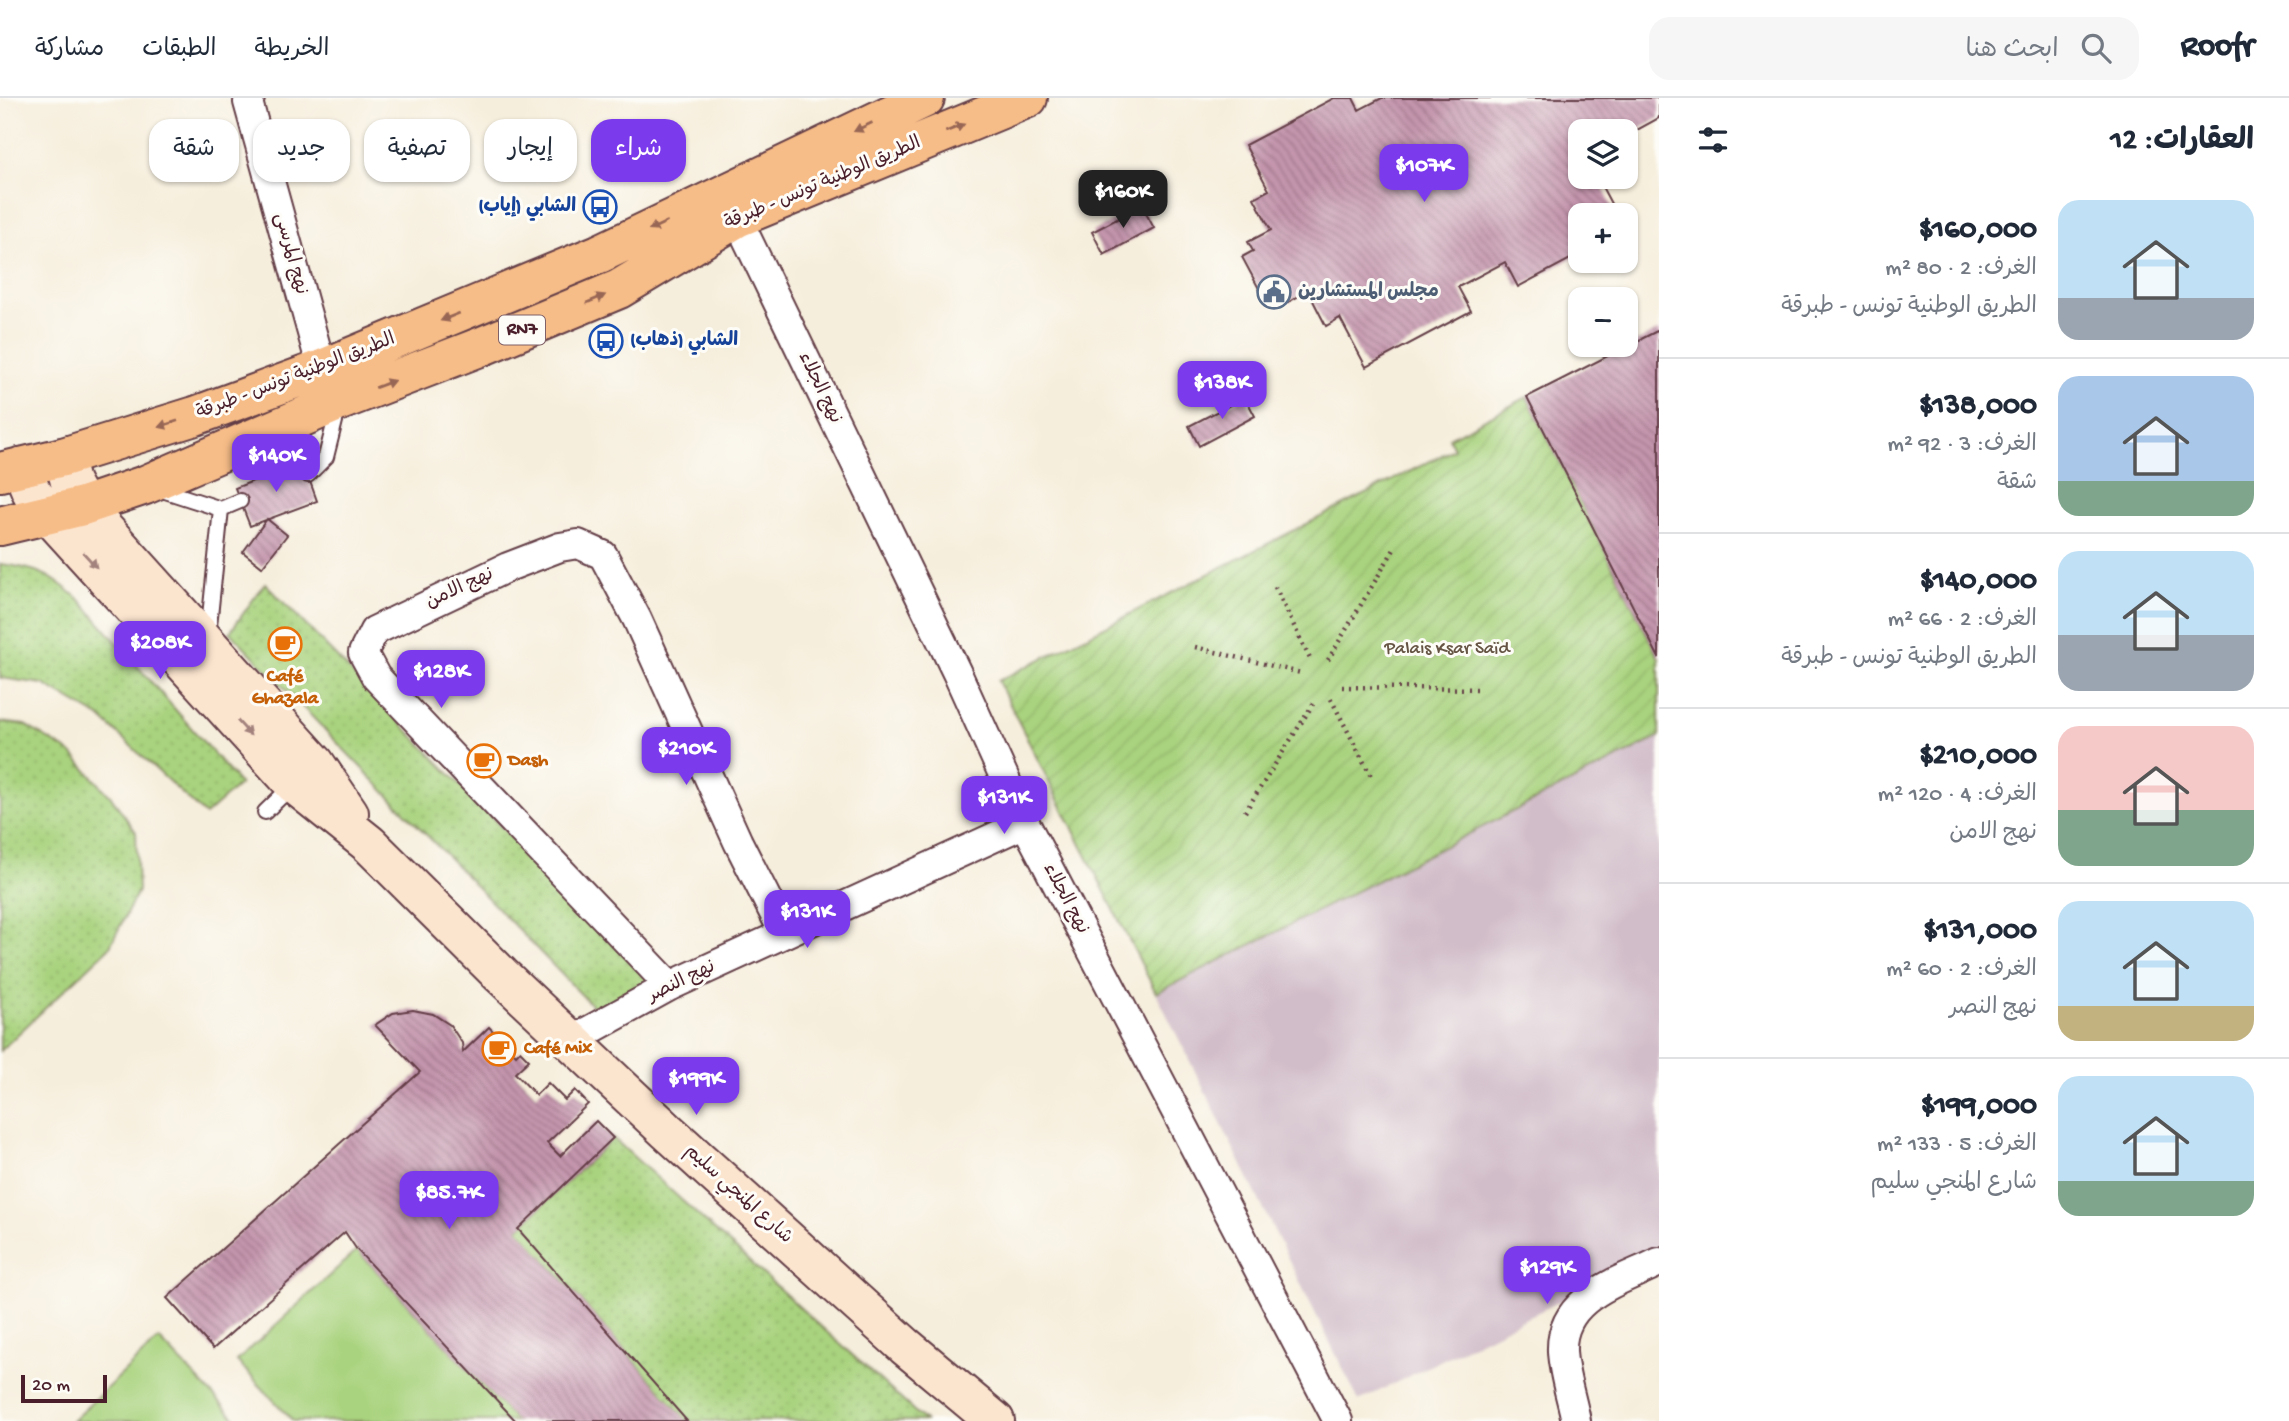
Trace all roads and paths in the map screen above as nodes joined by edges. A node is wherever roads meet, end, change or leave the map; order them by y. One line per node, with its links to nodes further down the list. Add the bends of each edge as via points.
1 (1028, 98): 4 (main road, الطريق الوطنية تونس - طبرقة / RN7, one-way to 1)
2 (253, 99): 5 (street, نهج المرسى)
3 (909, 101): 5 (main road, الطريق الوطنية تونس - طبرقة / RN7, one-way to 5)
4 (737, 218): 5 (main road, الطريق الوطنية تونس - طبرقة / RN7, one-way to 4, via 619,289); 29 (street, نهج الجلاء)
5 (331, 385): 6 (main road, الطريق الوطنية تونس - طبرقة / RN7, one-way to 6, via 195,416); 8 (lane, via 326,457); 9 (main road, الطريق الوطنية تونس - طبرقة / RN7)
6 (64, 457): 7 (main road, الطريق الوطنية تونس - طبرقة / RN7); 12 (main road, شارع المنجي سليم, via 69,482)
7 (10, 470): 12 (main road, شارع المنجي سليم, via 31,491)
8 (308, 475)
9 (145, 485): 11 (lane); 12 (main road, الطريق الوطنية تونس - طبرقة / RN7)
10 (240, 501): 11 (lane)
11 (221, 509): 16 (lane)
12 (66, 510): 13 (main road, الطريق الوطنية تونس - طبرقة / RN7); 16 (main road, شارع المنجي سليم); 25 (main road, شارع المنجي سليم, one-way to 25)
13 (0, 526)
14 (1396, 546): 18 (path)
15 (1275, 587): 19 (path)
16 (208, 641): 25 (main road, شارع المنجي سليم)
17 (1195, 647): 20 (path)
18 (1328, 660)
19 (1311, 661)
20 (1301, 674)
21 (1342, 687): 22 (path)
22 (1480, 689)
23 (1331, 699): 26 (path)
24 (1315, 701): 27 (path)
25 (305, 774): 28 (lane); 32 (main road, شارع المنجي سليم, via 369,844)
26 (1371, 776)
27 (1245, 812)
28 (265, 813)
29 (1025, 823): 30 (street, نهج النصر); 35 (street, نهج الجلاء)
30 (784, 933): 31 (street, نهج النصر); 31 (street, نهج الامن, via 603,555 578,544 560,547 374,631 363,653 376,677)
31 (670, 986): 32 (street, نهج النصر)
32 (570, 1041): 34 (main road, شارع المنجي سليم, via 905,1346)
33 (1659, 1262): 36 (street, via 1586,1298 1566,1321 1562,1351)
34 (995, 1421)
35 (1338, 1421)
36 (1576, 1421)

